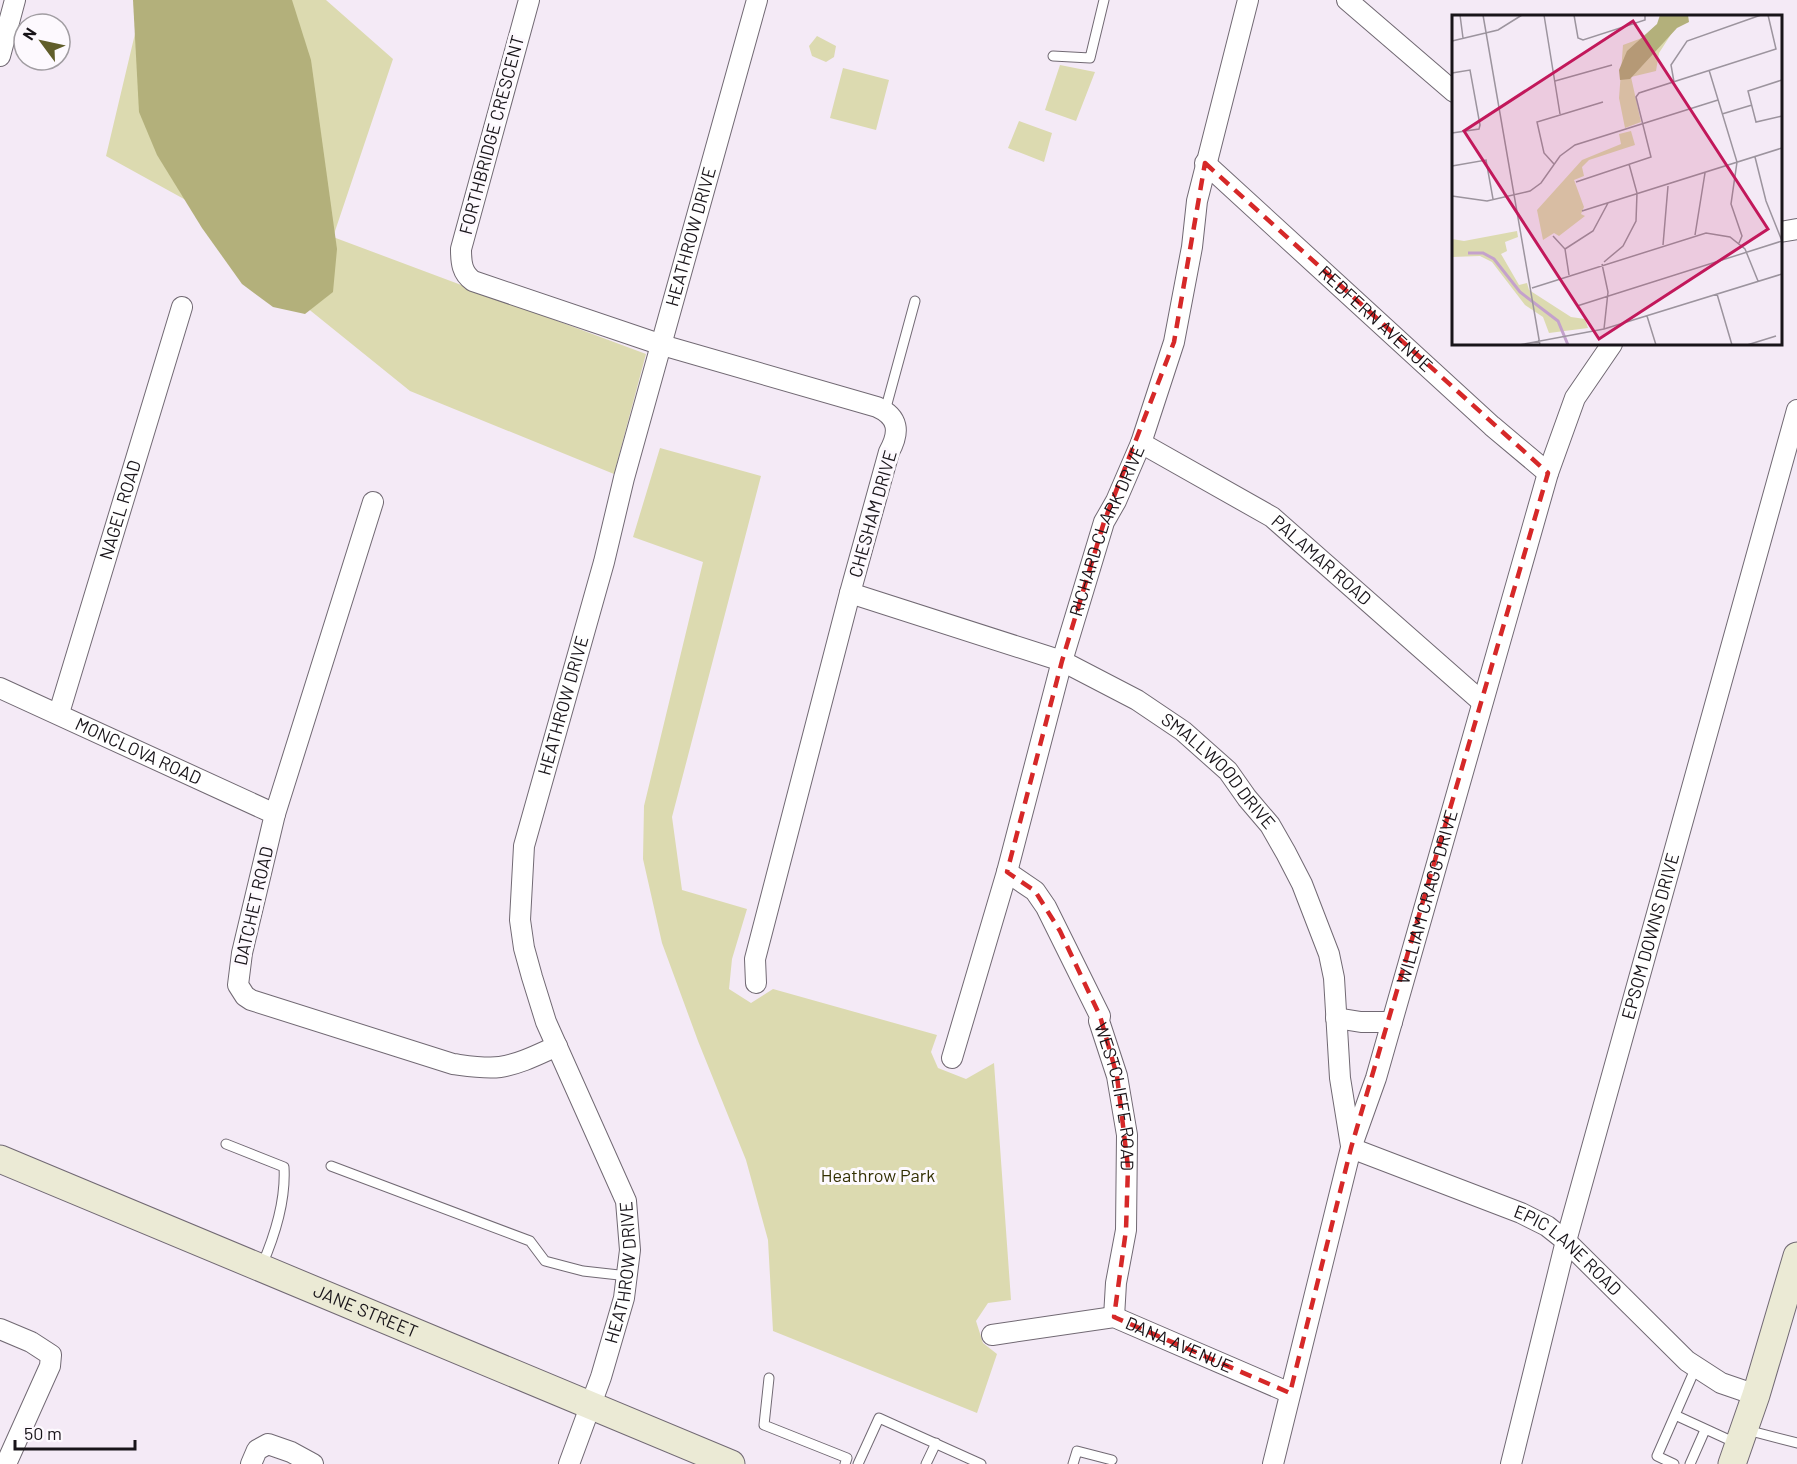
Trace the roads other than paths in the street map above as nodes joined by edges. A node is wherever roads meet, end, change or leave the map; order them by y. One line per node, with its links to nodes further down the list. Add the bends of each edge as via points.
1 (15, 0): 7 (street)
2 (529, 0): 15 (street, FORTHBRIDGE CRESCENT, via 460,249 463,271 473,281)
3 (757, 0): 15 (street, HEATHROW DRIVE)
4 (1104, 0): 8 (lane, via 1090,58)
5 (1248, 0): 10 (street, RICHARD CLARK DRIVE)
6 (1347, 0): 9 (street)
7 (0, 56)
8 (1053, 56)
9 (1452, 90)
10 (1205, 163): 19 (street, RICHARD CLARK DRIVE, via 1174,342); 20 (street, REDFERN AVENUE)
11 (1797, 229): 12 (street)
12 (1782, 232)
13 (915, 301): 18 (lane)
14 (182, 307): 26 (street, NAGEL ROAD)
15 (662, 345): 18 (street); 32 (street, HEATHROW DRIVE, via 524,846 520,920 524,948 546,1023)
16 (1611, 345): 20 (street, WILLIAM CRAGG DRIVE, via 1575,398)
17 (1797, 410): 38 (street, EPSOM DOWNS DRIVE)
18 (885, 411): 22 (street, CHESHAM DRIVE, via 897,428 895,441)
19 (1141, 443): 23 (street, RICHARD CLARK DRIVE, via 1104,522); 25 (street, PALAMAR ROAD, via 1272,517)
20 (1548, 473): 25 (street, WILLIAM CRAGG DRIVE)
21 (373, 502): 27 (street, DATCHET ROAD)
22 (850, 593): 23 (street, SMALLWOOD DRIVE); 29 (street, CHESHAM DRIVE, via 755,959)
23 (1062, 662): 28 (street, RICHARD CLARK DRIVE); 30 (street, SMALLWOOD DRIVE, via 1137,700 1183,731 1228,771 1270,825 1302,884 1329,954)
24 (0, 688): 26 (street, MONCLOVA ROAD)
25 (1482, 702): 31 (street, WILLIAM CRAGG DRIVE)
26 (59, 713): 27 (street, MONCLOVA ROAD)
27 (275, 814): 32 (street, DATCHET ROAD, via 239,971 238,985 245,996 453,1064 500,1067)
28 (1007, 872): 33 (street, RICHARD CLARK DRIVE); 42 (street, WESTCLIFFE ROAD, via 1035,891 1060,931 1100,1016 1117,1077 1128,1167 1126,1230 1114,1294)
29 (756, 983)
30 (1336, 1018): 31 (street); 35 (street, SMALLWOOD DRIVE, via 1340,1078)
31 (1392, 1022): 35 (street, WILLIAM CRAGG DRIVE)
32 (557, 1046): 41 (street, HEATHROW DRIVE, via 626,1201)
33 (952, 1058)
34 (226, 1144): 40 (lane, via 284,1167 285,1189)
35 (1352, 1148): 38 (street, EPIC LANE ROAD, via 1521,1214 1547,1226); 47 (street, WILLIAM CRAGG DRIVE)
36 (0, 1159): 40 (main road, JANE STREET)
37 (331, 1166): 41 (lane, via 530,1241 545,1261 583,1271)
38 (1566, 1241): 45 (street, EPIC LANE ROAD); 68 (street, EPSOM DOWNS DRIVE)
39 (1796, 1261): 48 (main road)
40 (261, 1268): 49 (main road, JANE STREET)
41 (628, 1276): 49 (street, HEATHROW DRIVE)
42 (1114, 1317): 44 (street, DANA AVENUE); 47 (street, DANA AVENUE)
43 (0, 1329): 57 (street, via 51,1355 50,1366)
44 (992, 1335)
45 (1696, 1366): 48 (street, EPIC LANE ROAD, via 1721,1383); 50 (lane)
46 (769, 1378): 62 (lane, via 764,1425 847,1458)
47 (1290, 1393): 67 (street, WILLIAM CRAGG DRIVE)
48 (1756, 1395): 54 (main road)
49 (592, 1406): 60 (street, HEATHROW DRIVE); 61 (main road, JANE STREET)
50 (1675, 1415): 51 (lane, via 1688,1426); 56 (lane, via 1657,1456)
51 (1705, 1430): 54 (lane); 69 (lane)
52 (936, 1443): 63 (lane, via 879,1418); 64 (lane); 65 (lane)
53 (1797, 1443): 54 (lane)
54 (1739, 1446)
55 (1112, 1460): 66 (lane, via 1077,1451)
56 (1674, 1461)
57 (6, 1464)
58 (250, 1464): 59 (street, via 257,1450 268,1444)
59 (313, 1464)
60 (569, 1464)
61 (731, 1464)
62 (846, 1464)
63 (858, 1464)
64 (926, 1464)
65 (981, 1464)
66 (1073, 1464)
67 (1273, 1464)
68 (1511, 1464)
69 (1690, 1464)

